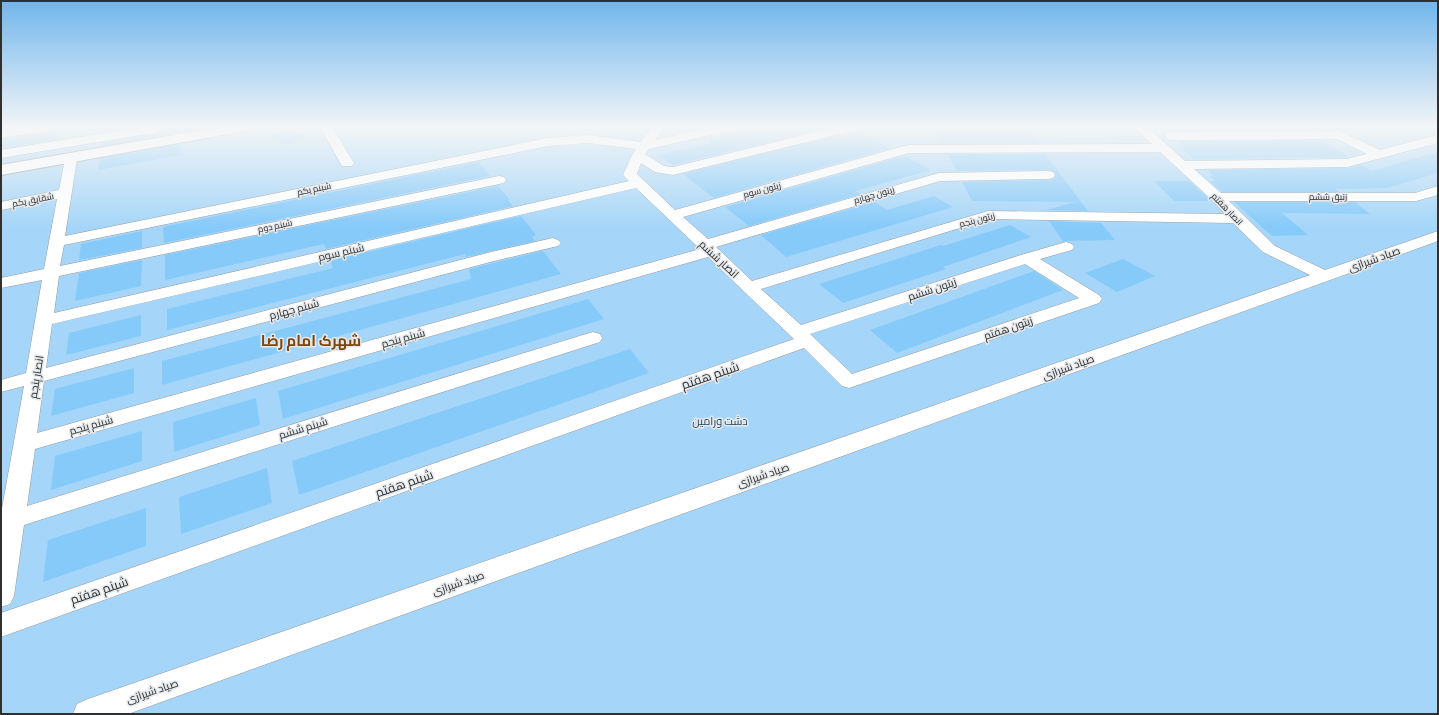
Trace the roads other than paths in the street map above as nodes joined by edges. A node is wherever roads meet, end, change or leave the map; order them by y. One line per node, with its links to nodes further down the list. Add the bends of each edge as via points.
1 (62, 160): 13 (street)
2 (71, 160): 18 (street, انصار پنجم)
3 (345, 160): 11 (street)
4 (458, 160): 24 (street, شبنم یکم)
5 (637, 160): 16 (street, via 630,175)
6 (651, 160): 7 (street, via 660,169 673,171)
7 (716, 160)
8 (867, 160): 21 (street, زیتون سوم)
9 (1176, 160): 12 (street, انصار هفتم)
10 (1358, 160): 12 (street, via 1347,163)
11 (347, 163)
12 (1181, 165): 19 (street, انصار هفتم)
13 (1, 170)
14 (1048, 175): 27 (street, زیتون چهارم, via 939,176)
15 (499, 180): 29 (street, شبنم دوم)
16 (638, 183): 21 (street, انصار ششم); 33 (street, شبنم سوم)
17 (1438, 190): 19 (street, زنبق ششم, via 1416,197)
18 (65, 193): 20 (street, شقایق یکم); 24 (street, انصار پنجم)
19 (1217, 197): 22 (street, انصار هفتم)
20 (1, 206)
21 (672, 215): 27 (street, انصار ششم)
22 (1237, 219): 30 (street, انصار هفتم, via 1269,249); 32 (street, زیتون پنجم, via 988,215)
23 (1438, 236): 30 (street, صیاد شیرازی)
24 (56, 242): 29 (street, انصار پنجم)
25 (553, 243): 36 (street, شبنم چهارم, via 491,257)
26 (1066, 247): 28 (street, زیتون ششم)
27 (708, 248): 32 (street, انصار ششم); 39 (street, شبنم پنجم)
28 (1027, 258): 34 (street, زیتون ششم); 37 (street, زیتون هفتم, via 1093,299)
29 (51, 272): 31 (street, شبنم دوم); 33 (street, انصار پنجم)
30 (1324, 276): 43 (street, صیاد شیرازی)
31 (1, 283)
32 (749, 287): 34 (street, انصار ششم)
33 (44, 321): 36 (street, انصار پنجم)
34 (803, 336): 37 (street, انصار ششم); 42 (street, شبنم هفتم)
35 (594, 338): 40 (street, شبنم ششم)
36 (36, 378): 38 (street, شبنم چهارم); 39 (street, انصار پنجم)
37 (848, 382)
38 (1, 386)
39 (25, 444): 40 (street, انصار پنجم)
40 (7, 521): 41 (street, انصار پنجم)
41 (1, 596)
42 (1, 625)
43 (88, 714)

